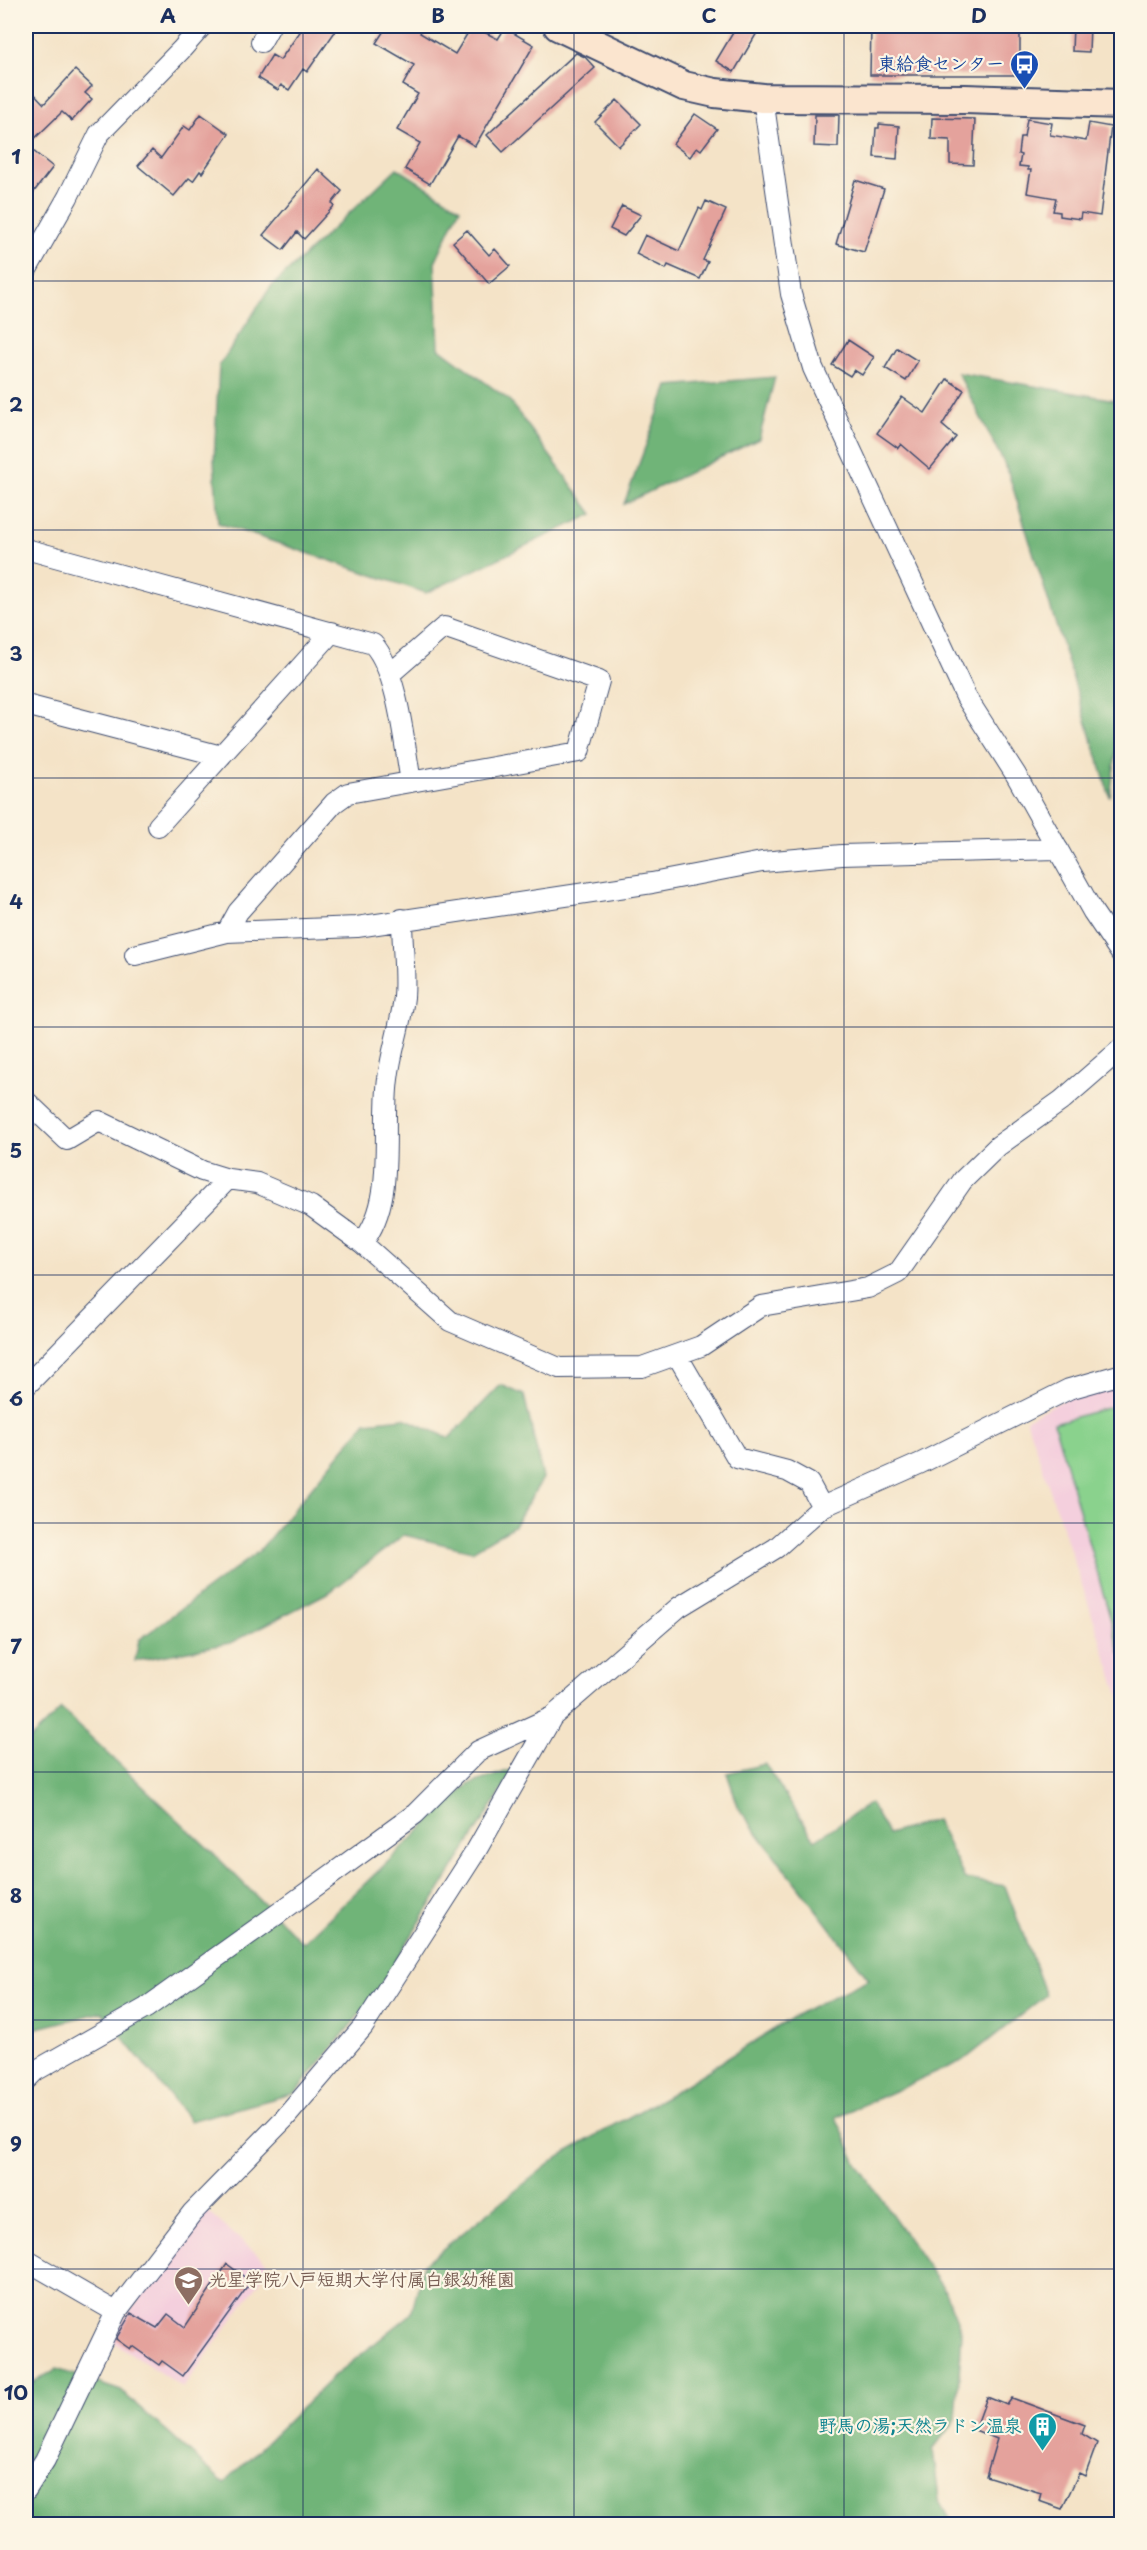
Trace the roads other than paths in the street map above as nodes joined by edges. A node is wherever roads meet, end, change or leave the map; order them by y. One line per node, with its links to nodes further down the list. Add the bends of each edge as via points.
1 (202, 26): 5 (street, via 99,134)
2 (558, 26): 3 (street, via 684,86)
3 (763, 98): 4 (street); 13 (street, via 791,294 813,368 966,697)
4 (1122, 104)
5 (26, 271)
6 (26, 549): 7 (street)
7 (332, 632): 8 (street, via 372,644 383,656); 10 (street)
8 (390, 674): 11 (street); 11 (street, via 444,627 599,681 579,752)
9 (26, 705): 10 (street)
10 (221, 756): 12 (street)
11 (411, 782): 15 (street, via 348,793 334,803 238,912)
12 (158, 826)
13 (1058, 849): 14 (street, via 842,855 762,862 652,883); 17 (street)
14 (402, 919): 15 (street, via 357,927); 21 (street, via 404,997 388,1080 388,1138 379,1214)
15 (227, 932): 16 (street)
16 (135, 955)
17 (1122, 955)
18 (1122, 1048): 22 (street, via 1061,1101 998,1146 963,1180 898,1273 868,1288 761,1306 701,1346)
19 (26, 1101): 20 (street, via 67,1140 99,1121 202,1171)
20 (228, 1179): 21 (street, via 257,1183 311,1206); 24 (street)
21 (362, 1243): 22 (street, via 450,1321 559,1368 642,1367)
22 (677, 1355): 25 (street, via 737,1458 787,1471 809,1483)
23 (1122, 1374): 25 (street, via 1069,1389 921,1463)
24 (26, 1386)
25 (822, 1506): 26 (street, via 776,1548 679,1607)
26 (552, 1717): 27 (street, via 478,1751 415,1814 286,1908 146,2008); 29 (street, via 476,1851 363,2027 285,2118 192,2213)
27 (26, 2079)
28 (26, 2260): 29 (street)
29 (116, 2312): 30 (street, via 45,2460)
30 (26, 2490)

